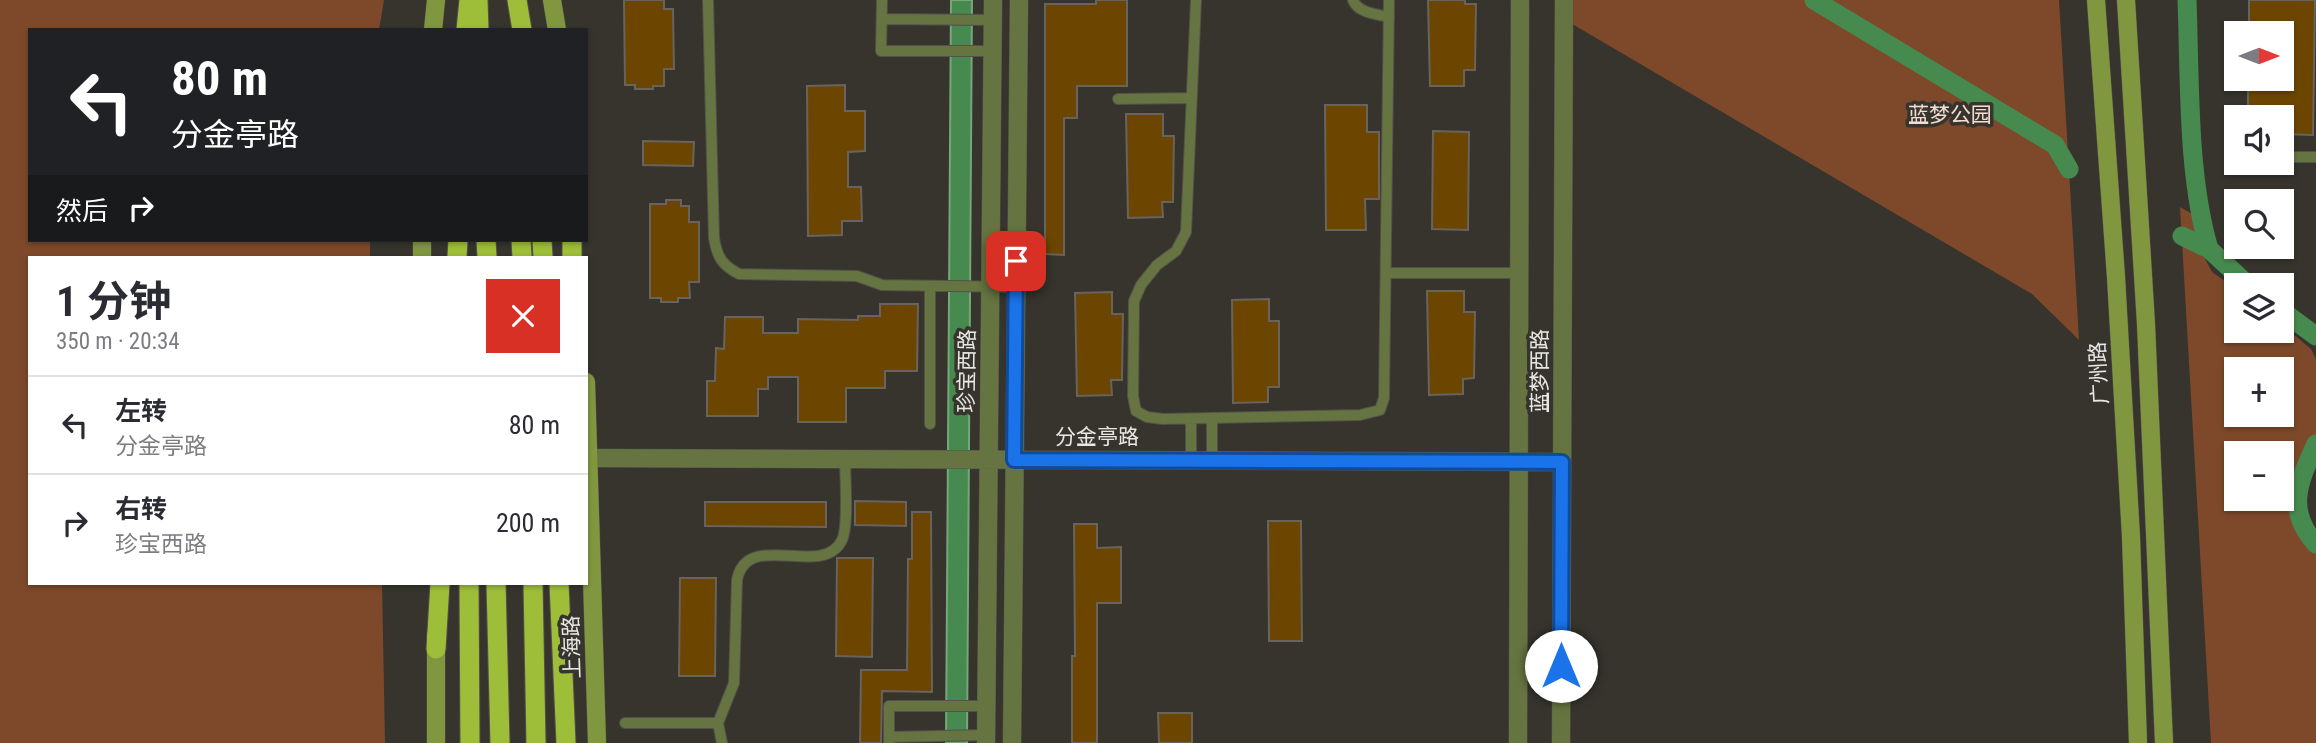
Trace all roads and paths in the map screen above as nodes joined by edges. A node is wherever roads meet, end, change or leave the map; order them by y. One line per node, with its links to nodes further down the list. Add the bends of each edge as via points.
1 (436, 0): 21 (main road)
2 (469, 0): 22 (highway)
3 (478, 0): 23 (highway)
4 (512, 0): 24 (highway)
5 (517, 0): 25 (highway)
6 (552, 0): 26 (main road)
7 (708, 0): 34 (lane, via 714,238 726,267 739,274 857,276 882,285)
8 (882, 0): 19 (lane)
9 (993, 0): 20 (street, 珍宝西路)
10 (1018, 0): 36 (street)
11 (1196, 0): 28 (lane)
12 (1353, 0): 18 (lane, via 1355,6)
13 (1389, 0): 18 (lane)
14 (1520, 0): 33 (street, 蓝梦西路)
15 (1564, 0): 48 (street, 蓝梦西路)
16 (2096, 0): 73 (main road, 广州路, via 2131,537)
17 (2126, 0): 74 (main road)
18 (1389, 17): 32 (lane)
19 (881, 19): 20 (lane); 27 (lane, via 881,51)
20 (993, 20): 27 (street, 珍宝西路)
21 (433, 28)
22 (466, 28)
23 (480, 28)
24 (513, 28)
25 (522, 28)
26 (557, 28)
27 (993, 51): 35 (street, 珍宝西路)
28 (1192, 98): 29 (lane); 38 (lane, via 1186,232 1176,251 1141,285 1134,301 1133,383 1136,411 1147,417)
29 (1118, 99)
30 (2294, 157): 31 (lane)
31 (2316, 157)
32 (1386, 273): 33 (lane); 37 (lane, via 1380,410 1360,415)
33 (1519, 273): 47 (street, 蓝梦西路)
34 (930, 286): 35 (lane); 39 (lane)
35 (990, 287): 36 (lane); 43 (street, 珍宝西路)
36 (1016, 287): 44 (street)
37 (1212, 418): 38 (lane); 46 (lane)
38 (1192, 419): 45 (lane)
39 (930, 424)
40 (588, 432): 41 (main road, 上海路)
41 (589, 457): 42 (street, 分金亭路); 68 (main road, 上海路)
42 (845, 459): 43 (street, 分金亭路); 60 (lane, via 845,531 831,553 758,556 739,568 734,683)
43 (988, 460): 44 (street, 分金亭路); 57 (street, 珍宝西路)
44 (1014, 460): 45 (street, 分金亭路); 70 (street)
45 (1191, 461): 46 (street, 分金亭路)
46 (1212, 461): 47 (street, 分金亭路)
47 (1519, 462): 48 (street, 分金亭路); 71 (street, 蓝梦西路)
48 (1562, 462): 72 (street, 蓝梦西路)
49 (434, 585): 56 (main road)
50 (440, 585): 56 (highway)
51 (469, 585): 64 (highway)
52 (496, 585): 65 (highway)
53 (533, 585): 66 (highway, 上海路)
54 (559, 585): 58 (highway)
55 (571, 585): 58 (highway)
56 (436, 649): 63 (main road)
57 (986, 706): 61 (street, 珍宝西路); 62 (lane, via 889,706)
58 (566, 718): 67 (highway)
59 (625, 723): 60 (lane)
60 (719, 723): 69 (lane)
61 (986, 739): 62 (lane)
62 (889, 740)
63 (436, 743)
64 (470, 743)
65 (500, 743)
66 (536, 743)
67 (566, 743)
68 (597, 743)
69 (722, 743)
70 (1012, 743)
71 (1518, 743)
72 (1561, 743)
73 (2138, 743)
74 (2164, 743)

